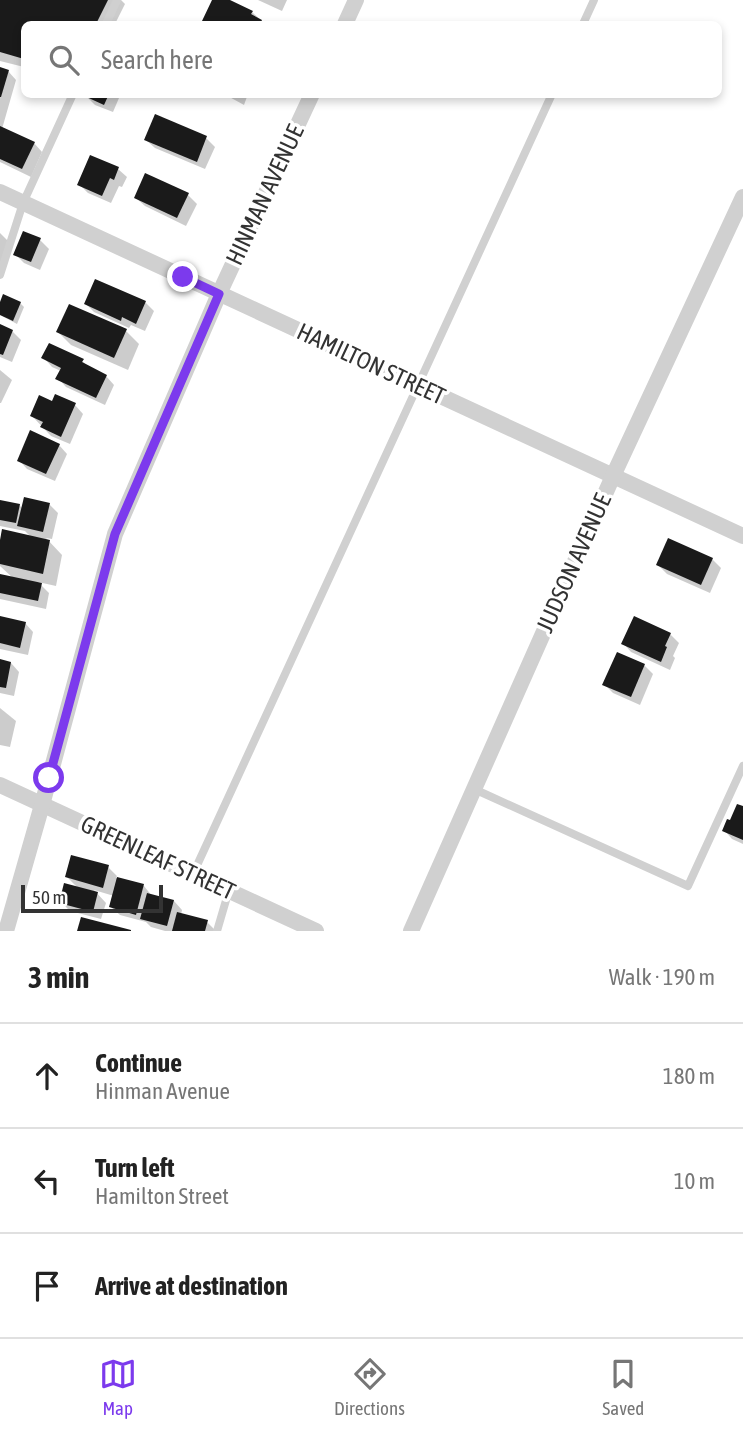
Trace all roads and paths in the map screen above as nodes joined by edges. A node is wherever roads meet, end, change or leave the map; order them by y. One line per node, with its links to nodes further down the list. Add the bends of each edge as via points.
1 (117, 0): 4 (lane)
2 (356, 0): 5 (street)
3 (594, 0): 6 (lane)
4 (107, 21)
5 (346, 21)
6 (584, 21)
7 (71, 98): 12 (lane)
8 (310, 98): 14 (street, HINMAN AVENUE)
9 (549, 98): 15 (lane)
10 (0, 192): 12 (street, HAMILTON STREET)
11 (743, 197): 16 (street, JUDSON AVENUE)
12 (23, 203): 13 (lane); 14 (street, HAMILTON STREET)
13 (0, 275)
14 (219, 294): 15 (street, HAMILTON STREET); 21 (street, HINMAN AVENUE, via 115,534)
15 (419, 386): 16 (street, HAMILTON STREET); 22 (lane)
16 (613, 476): 17 (street, HAMILTON STREET); 20 (street, JUDSON AVENUE)
17 (743, 536)
18 (743, 766): 20 (lane, via 688,886)
19 (0, 785): 21 (street, GREENLEAF STREET)
20 (474, 789): 27 (street, JUDSON AVENUE)
21 (42, 805): 22 (street, GREENLEAF STREET); 24 (street, HINMAN AVENUE)
22 (193, 874): 23 (street, GREENLEAF STREET)
23 (229, 890): 25 (lane); 26 (street, GREENLEAF STREET)
24 (6, 931)
25 (217, 931)
26 (316, 931)
27 (411, 931)

